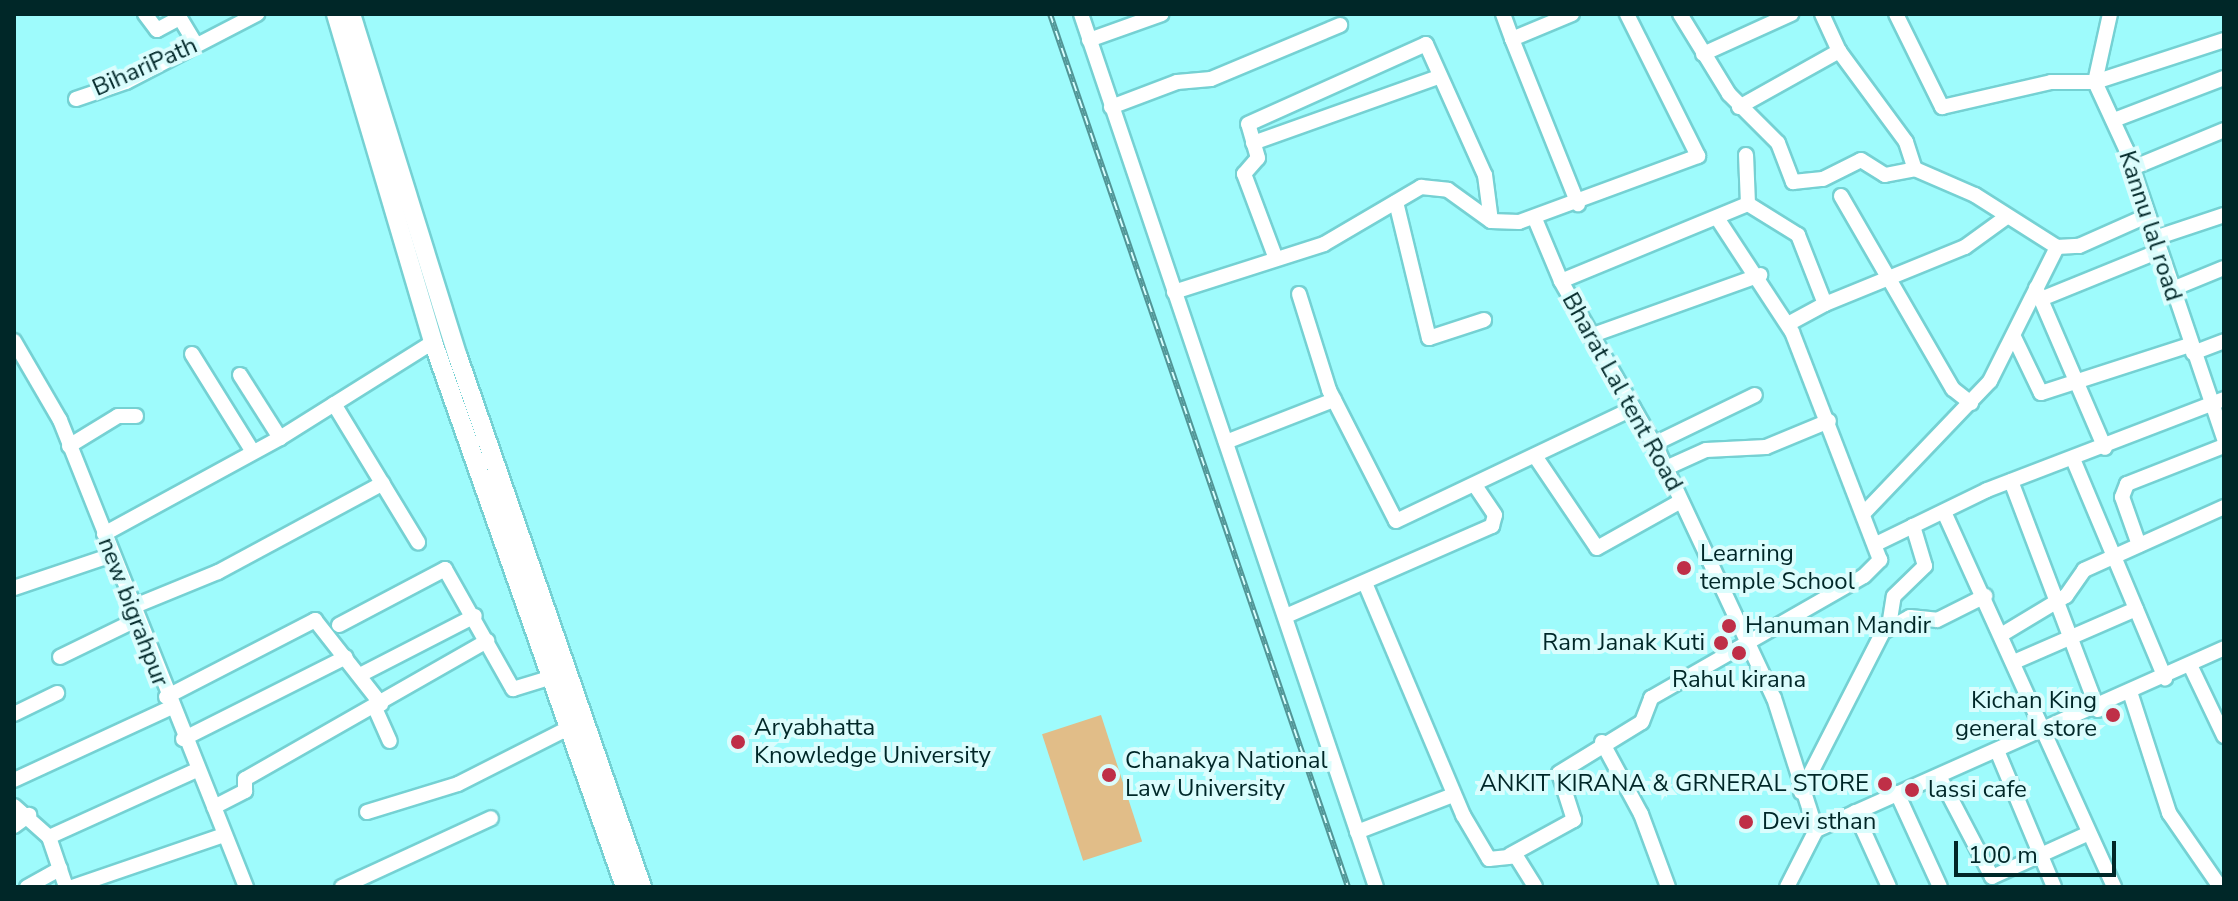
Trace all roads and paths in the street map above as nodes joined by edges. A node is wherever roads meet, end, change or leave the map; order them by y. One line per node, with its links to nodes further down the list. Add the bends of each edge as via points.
1 (145, 14): 19 (street, via 157,30 180,18)
2 (257, 14): 19 (street, BihariPath)
3 (336, 14): 62 (main road)
4 (351, 14): 67 (main road)
5 (1081, 14): 17 (street)
6 (1162, 14): 17 (street)
7 (1503, 14): 16 (street)
8 (1572, 14): 16 (street)
9 (1627, 14): 36 (street, via 1698,156)
10 (1680, 14): 21 (street)
11 (1791, 14): 21 (street)
12 (1822, 14): 20 (street)
13 (1896, 14): 24 (street, via 1942,107 2051,82)
14 (2110, 14): 24 (street)
15 (1340, 25): 26 (street, via 1221,76 1177,82)
16 (1512, 39): 36 (street)
17 (1089, 40): 26 (street)
18 (2224, 40): 24 (street)
19 (196, 45): 25 (street, BihariPath)
20 (1839, 51): 27 (street); 32 (street, via 1900,133)
21 (1703, 54): 27 (street)
22 (1438, 77): 30 (street); 30 (street, via 1426,44 1252,119 1247,131); 43 (street, via 1485,175)
23 (2224, 78): 28 (street)
24 (2095, 82): 28 (street, Kannu lal road)
25 (76, 99)
26 (1111, 107): 52 (street)
27 (1739, 107): 32 (street, via 1772,135 1787,176 1800,185 1861,160 1885,175)
28 (2114, 120): 33 (street, Kannu lal road)
29 (2224, 130): 33 (street)
30 (1253, 143): 46 (street, via 1258,158 1244,174)
31 (1746, 155): 37 (street)
32 (1915, 169): 41 (street)
33 (2130, 169): 39 (street, Kannu lal road)
34 (1841, 196): 49 (street)
35 (1396, 202): 43 (street, via 1440,187); 46 (street, via 1336,238); 56 (street, via 1429,338)
36 (1578, 204): 42 (street)
37 (1748, 204): 40 (street); 55 (street, via 1798,235)
38 (2224, 215): 44 (street)
39 (2144, 217): 44 (street, Kannu lal road); 45 (street)
40 (1717, 218): 48 (street); 50 (street)
41 (2005, 218): 45 (street); 49 (street, via 1965,247)
42 (1535, 219): 43 (street); 50 (street, Bharat Lal tent Road)
43 (1491, 221)
44 (2154, 246): 51 (street, Kannu lal road); 53 (street)
45 (2057, 247): 53 (street)
46 (1276, 259): 52 (street)
47 (2224, 268): 51 (street)
48 (1760, 275): 57 (street); 58 (street)
49 (1887, 276): 55 (street); 71 (street, via 1953,389)
50 (1561, 281): 58 (street, Bharat Lal tent Road)
51 (2170, 290): 63 (street, Kannu lal road)
52 (1174, 292): 78 (street)
53 (2039, 293): 59 (street); 66 (street)
54 (1299, 294): 69 (street)
55 (1825, 304): 57 (street)
56 (1484, 320)
57 (1788, 324): 75 (street)
58 (1590, 336): 73 (street, Bharat Lal tent Road)
59 (2014, 337): 66 (street, via 2033,389 2049,393); 71 (street)
60 (14, 341): 80 (street, new bigrahpur)
61 (2224, 341): 63 (street)
62 (433, 342): 67 (main road); 72 (street)
63 (2191, 349): 66 (street); 70 (street, Kannu lal road)
64 (192, 354): 82 (street)
65 (240, 375): 77 (street)
66 (2078, 383): 81 (street)
67 (458, 384): 100 (main road)
68 (1755, 395): 79 (street)
69 (1334, 400): 78 (street); 88 (street, via 1390,518 1414,516)
70 (2217, 400): 76 (street, Kannu lal road); 81 (street)
71 (1971, 403): 92 (street)
72 (334, 404): 77 (street); 87 (street)
73 (1634, 408): 79 (street, Bharat Lal tent Road); 83 (street)
74 (136, 416): 80 (street, via 118,416)
75 (1829, 421): 85 (street, via 1766,447 1706,450); 92 (street)
76 (2223, 437): 97 (street, via 2127,484 2122,497)
77 (280, 438): 82 (street)
78 (1226, 442): 108 (street)
79 (1654, 444): 85 (street, Bharat Lal tent Road)
80 (69, 446): 94 (street, new bigrahpur)
81 (2105, 448): 84 (street)
82 (253, 452): 94 (street)
83 (1537, 459): 88 (street); 89 (street, via 1597,548)
84 (2073, 459): 86 (street); 99 (street)
85 (1666, 468): 89 (street, Bharat Lal tent Road)
86 (2011, 481): 91 (street); 104 (street)
87 (383, 483): 95 (street); 106 (street)
88 (1476, 487): 101 (street, via 1495,515 1492,526)
89 (1681, 501): 114 (street, Bharat Lal tent Road)
90 (2224, 507): 97 (street)
91 (1944, 512): 93 (street); 103 (street)
92 (1863, 514): 96 (street)
93 (1913, 526): 96 (street); 110 (street, via 1925,566 1888,605)
94 (104, 534): 98 (street, new bigrahpur)
95 (418, 542)
96 (1876, 544): 114 (street, via 1876,569)
97 (2139, 545): 99 (street)
98 (112, 555): 102 (street); 106 (street, new bigrahpur)
99 (2113, 557): 104 (street, via 2084,570); 105 (street)
100 (518, 560): 121 (main road); 129 (main road)
101 (1365, 583): 108 (street); 141 (street)
102 (14, 588)
103 (1985, 596): 110 (street, via 1930,622 1910,617); 112 (street)
104 (2057, 603): 111 (street); 112 (street)
105 (2136, 609): 111 (street); 122 (street)
106 (133, 614): 116 (street); 125 (street, new bigrahpur)
107 (475, 616): 109 (street, via 445,569); 113 (street); 120 (street)
108 (1286, 616): 150 (street)
109 (339, 625)
110 (1889, 626): 139 (street)
111 (2068, 633): 118 (street); 127 (street)
112 (2001, 635): 118 (street)
113 (487, 641): 121 (street, via 513,689); 126 (street)
114 (1744, 641): 134 (street, via 1651,698 1642,722); 139 (street, Bharat Lal tent Road, via 1790,736)
115 (2224, 648): 119 (street)
116 (60, 657)
117 (346, 657): 120 (street); 125 (street, via 310,620); 132 (street)
118 (2014, 662): 130 (street)
119 (2190, 665): 122 (street); 131 (street)
120 (360, 675): 126 (street)
121 (550, 678): 129 (main road)
122 (2165, 678): 124 (street)
123 (57, 693): 128 (street)
124 (2131, 695): 127 (street); 159 (street, via 2169,813)
125 (168, 702): 132 (street, new bigrahpur); 138 (street)
126 (378, 706): 133 (street); 143 (street, via 245,779 245,791)
127 (2098, 710): 130 (street)
128 (14, 714)
129 (575, 724): 144 (street, via 458,784); 164 (main road); 165 (main road)
130 (2047, 733): 135 (street); 151 (street)
131 (2224, 736)
132 (183, 739): 136 (street, new bigrahpur)
133 (390, 741)
134 (1602, 742): 155 (street, via 1559,773 1574,820); 168 (street, via 1641,814)
135 (1998, 753): 137 (street); 154 (street)
136 (197, 770): 143 (street, new bigrahpur); 153 (street)
137 (1939, 776): 140 (street); 158 (street)
138 (14, 780)
139 (1801, 792): 149 (street, Bharat Lal tent Road)
140 (1897, 793): 145 (street); 171 (street)
141 (1453, 795): 150 (street); 155 (street, via 1489,859)
142 (14, 806): 146 (street)
143 (214, 807): 152 (street, new bigrahpur)
144 (367, 812)
145 (1855, 812): 149 (street); 170 (street)
146 (29, 815): 148 (street); 153 (street)
147 (491, 818): 163 (street)
148 (14, 826)
149 (1816, 830): 157 (street)
150 (1357, 832): 166 (street)
151 (2087, 834): 154 (street); 173 (street)
152 (224, 835): 161 (street); 162 (street, new bigrahpur)
153 (49, 837): 156 (street)
154 (2039, 853): 158 (street); 172 (street)
155 (1510, 855): 167 (street)
156 (60, 869): 160 (street); 161 (street)
157 (1800, 880): 169 (street)
158 (1988, 881)
159 (2221, 885)
160 (27, 887)
161 (69, 887)
162 (246, 887)
163 (342, 887)
164 (625, 887)
165 (642, 887)
166 (1376, 887)
167 (1535, 887)
168 (1668, 887)
169 (1787, 887)
170 (1889, 887)
171 (1940, 887)
172 (2054, 887)
173 (2114, 887)

